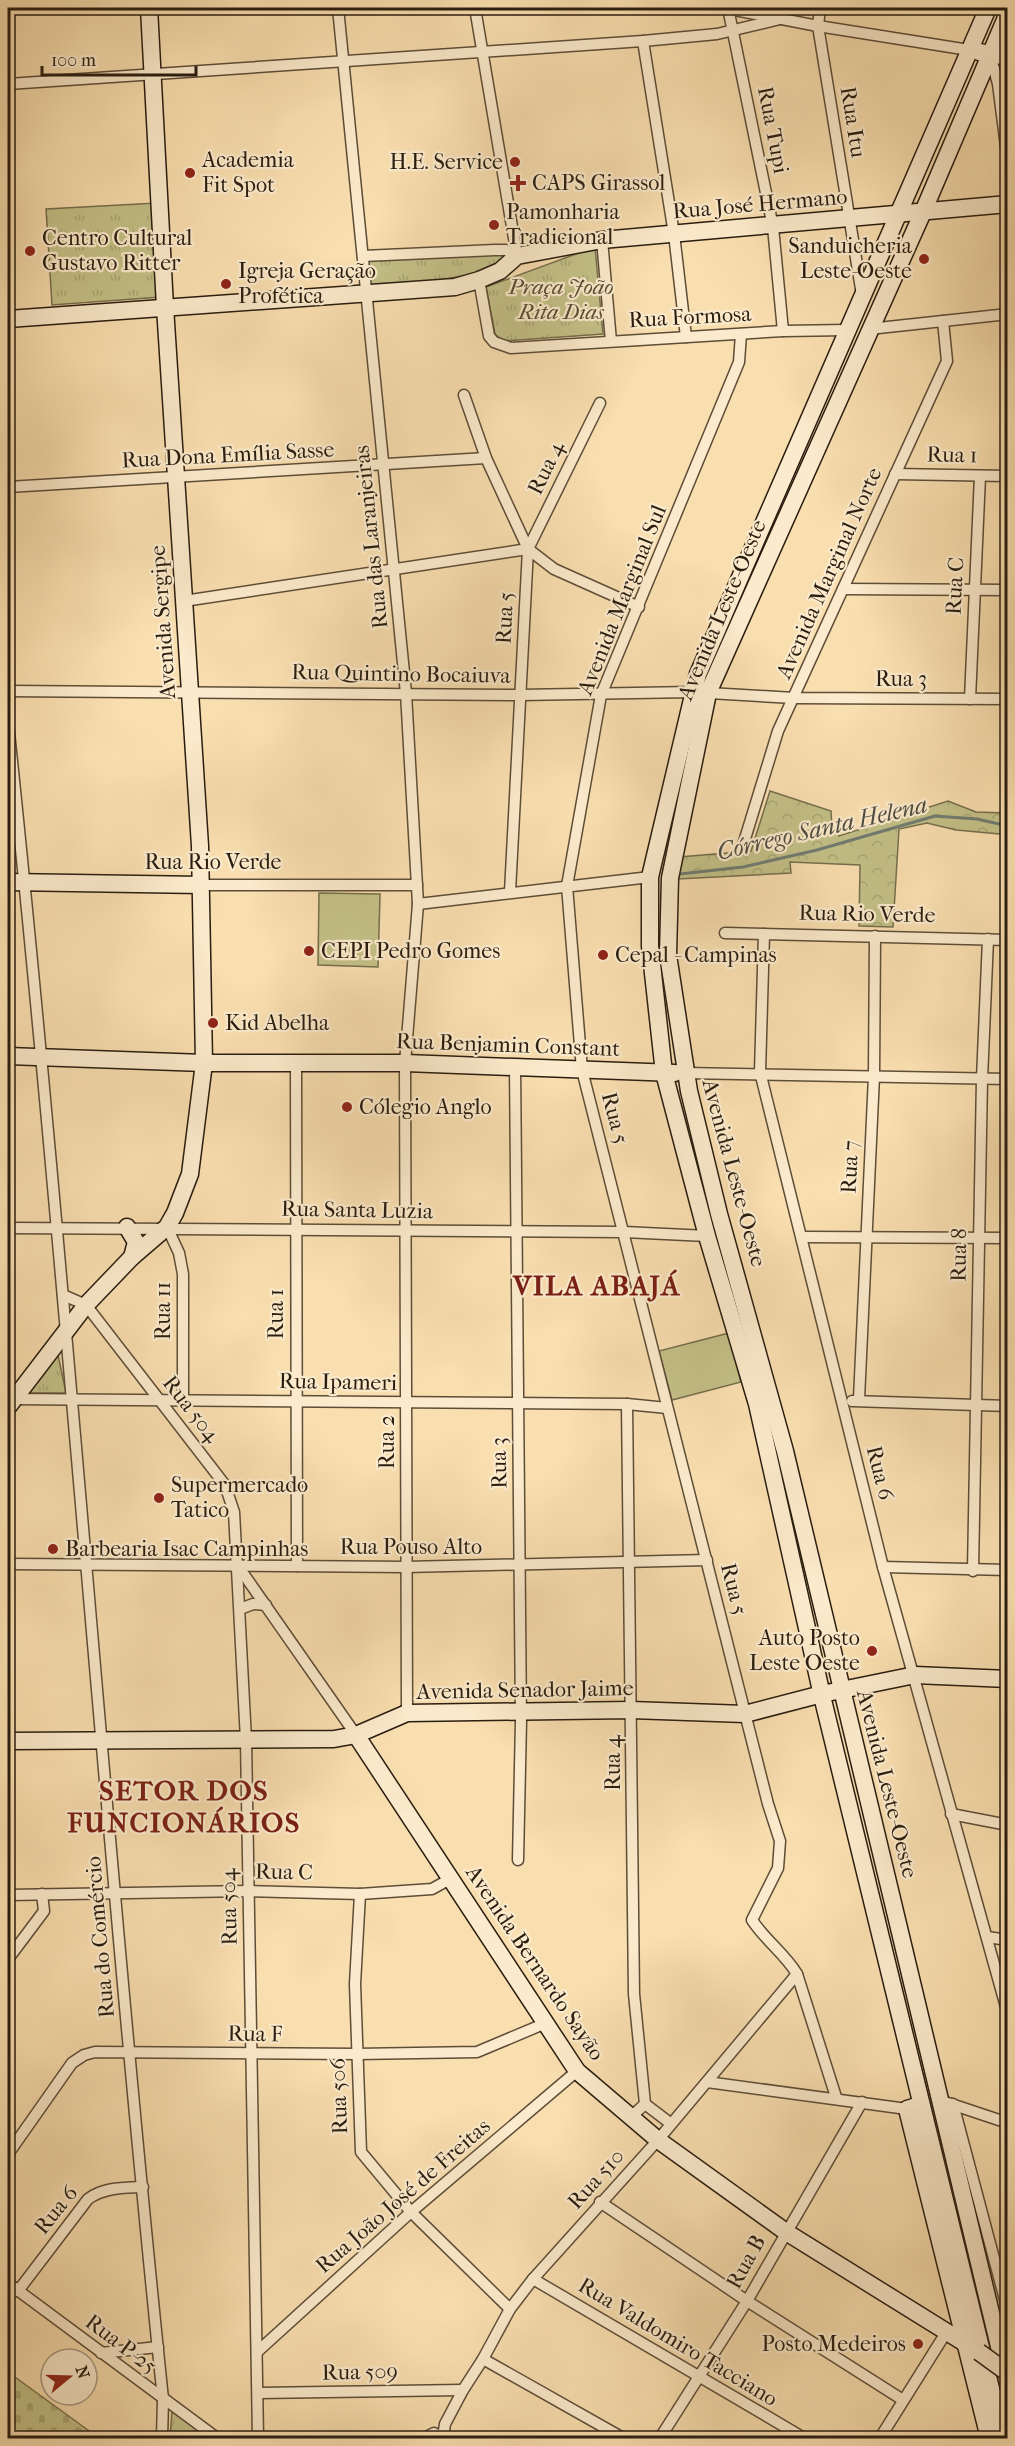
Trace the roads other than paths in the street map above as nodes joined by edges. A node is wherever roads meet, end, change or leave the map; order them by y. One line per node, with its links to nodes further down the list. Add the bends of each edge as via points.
1 (149, 8): 17 (main road, Avenida Sergipe)
2 (338, 8): 16 (street, Rua das Laranjeiras)
3 (475, 8): 13 (street)
4 (726, 8): 8 (street); 10 (street, Rua Tupi)
5 (820, 8): 9 (street)
6 (988, 8): 12 (main road, Avenida Leste-Oeste)
7 (1008, 13): 14 (main road, Avenida Leste-Oeste)
8 (780, 19): 9 (street); 10 (street)
9 (818, 26): 12 (street); 23 (street, Rua Itu)
10 (734, 31): 11 (street); 24 (street, Rua Tupi)
11 (643, 41): 13 (street); 25 (street)
12 (969, 51): 14 (main road); 22 (main road, Avenida Leste-Oeste)
13 (482, 52): 16 (street); 28 (street)
14 (990, 54): 15 (main road); 19 (street); 21 (main road, Avenida Leste-Oeste)
15 (1008, 57)
16 (343, 63): 17 (street); 27 (street, Rua das Laranjeiras)
17 (153, 75): 18 (street); 32 (main road, Avenida Sergipe)
18 (8, 84)
19 (1008, 162)
20 (1008, 204): 21 (main road, Rua José Hermano)
21 (923, 212): 22 (main road, Rua José Hermano); 36 (main road, Avenida Leste-Oeste)
22 (897, 215): 23 (main road, Rua José Hermano); 31 (main road, Avenida Leste-Oeste)
23 (849, 219): 24 (main road, Rua José Hermano); 31 (street, Rua Itu)
24 (773, 227): 25 (main road, Rua José Hermano); 38 (street, Rua Tupi)
25 (674, 234): 26 (main road, Rua José Hermano); 40 (street)
26 (602, 240): 28 (main road, Rua José Hermano); 41 (street)
27 (363, 256): 28 (street, Rua José Hermano, via 506,250); 30 (street, Rua das Laranjeiras)
28 (517, 256): 29 (main road, Rua José Hermano, via 500,271)
29 (480, 280): 30 (main road, Rua José Hermano, via 454,286); 41 (street, Rua Formosa, via 486,328 502,346)
30 (367, 292): 32 (main road, Rua José Hermano); 45 (street, Rua das Laranjeiras)
31 (862, 296): 37 (main road, Avenida Leste-Oeste)
32 (165, 307): 34 (main road, Rua José Hermano); 49 (main road, Avenida Sergipe)
33 (1008, 314): 35 (street)
34 (8, 319)
35 (943, 321): 36 (street); 46 (street, Avenida Marginal Norte, via 946,361)
36 (869, 329): 61 (main road, Avenida Leste-Oeste)
37 (847, 330): 38 (street, Rua Formosa); 61 (main road, Avenida Leste-Oeste)
38 (783, 332): 39 (street, Rua Formosa)
39 (741, 334): 40 (street, Rua Formosa); 57 (street, Avenida Marginal Sul, via 739,362)
40 (686, 337): 41 (street, Rua Formosa)
41 (611, 341)
42 (464, 395): 44 (street, Rua 5)
43 (600, 403): 51 (street, Rua 4)
44 (486, 458): 45 (street, Rua Dona Emília Sasse); 51 (street, Rua 5)
45 (384, 465): 49 (street, Rua Dona Emília Sasse); 52 (street, Rua das Laranjeiras)
46 (895, 474): 47 (street, Rua 1); 53 (street, Avenida Marginal Norte)
47 (980, 476): 48 (street, Rua 1); 54 (street, Rua C)
48 (1008, 476)
49 (176, 477): 50 (street, Rua Dona Emília Sasse); 56 (main road, Avenida Sergipe)
50 (8, 487)
51 (528, 549): 52 (street); 57 (street, via 554,568); 62 (street, Rua 5)
52 (394, 569): 56 (street); 60 (street, Rua das Laranjeiras)
53 (843, 589): 54 (street); 64 (street, Avenida Marginal Norte)
54 (975, 589): 55 (street); 65 (street, Rua C)
55 (1008, 590)
56 (184, 601): 59 (main road, Avenida Sergipe)
57 (639, 607): 63 (street, Avenida Marginal Sul)
58 (8, 691): 59 (street, Rua Quintino Bocaiuva)
59 (190, 692): 60 (street, Rua Quintino Bocaiuva); 71 (main road, Avenida Sergipe)
60 (406, 693): 62 (street, Rua Quintino Bocaiuva); 72 (street, Rua das Laranjeiras)
61 (700, 693): 63 (street, Rua Quintino Bocaiuva); 64 (street, Rua Quintino Bocaiuva); 69 (main road, Avenida Leste-Oeste); 88 (main road, Avenida Leste-Oeste, via 670,878 668,955)
62 (520, 695): 63 (street, Rua Quintino Bocaiuva); 74 (street, Rua 5)
63 (601, 695): 73 (street, Avenida Marginal Sul)
64 (794, 698): 65 (street, Rua 3); 68 (street, Avenida Marginal Norte, via 778,731)
65 (970, 699): 66 (street, Rua 3)
66 (1008, 699)
67 (8, 723): 70 (street, Rua do Comércio)
68 (744, 842)
69 (650, 877): 73 (street); 90 (main road, Avenida Leste-Oeste, via 650,946)
70 (16, 883): 71 (main road, Rua Rio Verde); 82 (street, Rua do Comércio)
71 (202, 885): 72 (street, Rua Rio Verde); 83 (main road, Avenida Sergipe)
72 (417, 885): 75 (street, Rua das Laranjeiras)
73 (567, 886): 74 (street); 87 (street, Avenida Marginal Sul)
74 (510, 892): 75 (street)
75 (418, 904): 85 (street, Rua das Laranjeiras)
76 (725, 933): 77 (street, Rua Rio Verde)
77 (764, 934): 78 (street, Rua Rio Verde); 89 (street, Rua 6)
78 (875, 936): 79 (street, Rua Rio Verde); 91 (street, Rua 7)
79 (987, 939): 80 (street, Rua Rio Verde); 92 (street, Rua 8)
80 (1008, 940)
81 (8, 1056): 82 (main road, Rua Benjamin Constant)
82 (40, 1056): 83 (main road, Rua Benjamin Constant, via 160,1057); 97 (street, Rua do Comércio)
83 (204, 1063): 84 (main road, Rua Benjamin Constant); 95 (main road, Avenida Sergipe, via 190,1174)
84 (296, 1063): 85 (main road, Rua Benjamin Constant); 98 (street, Rua 1)
85 (405, 1063): 86 (main road, Rua Benjamin Constant); 99 (street, Rua 2)
86 (515, 1066): 87 (main road, Rua Benjamin Constant); 100 (street, Rua 3)
87 (582, 1070): 90 (main road, Rua Benjamin Constant); 101 (street, Rua 5)
88 (685, 1072): 89 (street, Rua Benjamin Constant); 90 (main road, Rua Benjamin Constant); 139 (main road, Avenida Leste-Oeste, via 719,1214 785,1451)
89 (760, 1072): 91 (street, Rua Benjamin Constant); 103 (street, Rua 6)
90 (664, 1073): 102 (main road, Avenida Leste-Oeste)
91 (874, 1076): 92 (street, Rua Benjamin Constant); 104 (street, Rua 7)
92 (982, 1078): 93 (street, Rua Benjamin Constant); 105 (street, Rua 8)
93 (1008, 1079)
94 (127, 1227): 95 (street, Rua Santa Luzia); 97 (street, Rua Santa Luzia); 107 (main road, via 136,1242)
95 (167, 1227): 98 (street, Rua Santa Luzia); 107 (main road); 112 (street, Rua 11, via 183,1274)
96 (8, 1228): 97 (street, Rua Santa Luzia)
97 (57, 1228): 108 (street, Rua do Comércio)
98 (296, 1229): 99 (street, Rua Santa Luzia); 116 (street, Rua 1)
99 (406, 1230): 100 (street, Rua Santa Luzia); 117 (street, Rua 2)
100 (516, 1231): 101 (street, Rua Santa Luzia); 118 (street, Rua 3)
101 (624, 1232): 102 (street, Rua Santa Luzia); 123 (street, Rua 5)
102 (707, 1236): 140 (main road, Avenida Leste-Oeste, via 758,1404)
103 (803, 1236): 104 (street); 119 (street, Rua 6)
104 (866, 1237): 105 (street); 113 (street, Rua 7)
105 (979, 1238): 106 (street); 121 (street, Rua 8)
106 (1008, 1238)
107 (132, 1257): 109 (main road)
108 (63, 1295): 109 (street, Rua 504); 110 (street, Rua do Comércio)
109 (86, 1305): 110 (main road); 111 (street, Rua 504)
110 (66, 1330): 114 (street, Rua do Comércio); 115 (main road)
111 (158, 1398): 112 (street, Rua Ipameri); 114 (street, Rua Ipameri); 128 (street, Rua 504, via 225,1485 234,1512)
112 (183, 1398): 116 (street, Rua Ipameri)
113 (859, 1399): 119 (street); 121 (street)
114 (72, 1400): 115 (street, Rua Ipameri); 127 (street, Rua do Comércio)
115 (10, 1401)
116 (295, 1401): 117 (street, Rua Ipameri); 129 (street, Rua 1)
117 (406, 1403): 118 (street, Rua Ipameri); 131 (street, Rua 2)
118 (518, 1403): 120 (street, Rua Ipameri); 130 (street, Rua 3)
119 (843, 1403): 132 (street, Rua 6)
120 (627, 1404): 123 (street, Rua Ipameri); 125 (street, Rua 4)
121 (976, 1404): 122 (street); 134 (street, Rua 8)
122 (1008, 1406)
123 (667, 1408): 124 (street, Rua 5)
124 (706, 1560): 125 (street, Rua Pouso Alto); 144 (street, Rua 5)
125 (629, 1562): 130 (street, Rua Pouso Alto); 141 (street, Rua 4)
126 (8, 1564): 127 (street, Rua Pouso Alto)
127 (88, 1565): 128 (street, Rua Pouso Alto); 148 (street, Rua do Comércio)
128 (238, 1566): 129 (street, Rua Pouso Alto); 135 (street, Avenida Bernardo Sayão); 136 (street, Rua 504)
129 (297, 1566): 131 (street, Rua Pouso Alto)
130 (520, 1566): 131 (street, Rua Pouso Alto); 142 (street, Rua 3)
131 (406, 1567): 143 (street, Rua 2)
132 (883, 1567): 134 (street); 137 (street, Rua 6)
133 (1008, 1570): 134 (street)
134 (973, 1571)
135 (266, 1605): 136 (street, via 252,1604); 145 (street, Avenida Bernardo Sayão)
136 (240, 1609): 146 (street, Rua 504)
137 (915, 1675): 138 (main road, Avenida Senador Jaime); 139 (main road, Avenida Senador Jaime); 149 (street, Rua 6)
138 (1008, 1679)
139 (841, 1690): 140 (main road, Avenida Senador Jaime); 171 (main road, Avenida Leste-Oeste)
140 (822, 1694): 144 (main road, Avenida Senador Jaime); 173 (main road, Avenida Leste-Oeste)
141 (632, 1710): 142 (main road, Avenida Senador Jaime); 144 (main road, Avenida Senador Jaime); 172 (street, Rua 4, via 634,1994)
142 (521, 1712): 143 (main road, Avenida Senador Jaime); 151 (street, Rua 3)
143 (407, 1713): 145 (main road, Avenida Senador Jaime)
144 (745, 1714): 161 (street, Rua 5, via 780,1841 778,1868 752,1920)
145 (356, 1735): 146 (main road, Avenida Senador Jaime); 152 (main road, Avenida Bernardo Sayão)
146 (246, 1740): 148 (main road, Avenida Senador Jaime); 153 (street, Rua 504)
147 (8, 1741): 148 (main road, Avenida Senador Jaime)
148 (101, 1741): 154 (street, Rua do Comércio)
149 (951, 1814): 150 (street); 158 (street, Rua 6)
150 (1008, 1825)
151 (518, 1860)
152 (450, 1879): 156 (street, Rua C, via 432,1889); 163 (main road, Avenida Bernardo Sayão)
153 (249, 1891): 154 (street, Rua C); 156 (street, Rua C); 165 (street, Rua 504)
154 (116, 1892): 155 (street, Rua C); 164 (street, Rua do Comércio)
155 (42, 1894): 157 (street, Rua C); 160 (street, via 44,1911)
156 (360, 1894): 166 (street, Rua 506, via 355,1984)
157 (8, 1895)
158 (987, 1937): 159 (street); 162 (street, Rua 6)
159 (1008, 1940)
160 (8, 1959)
161 (797, 1974): 168 (street, Rua 510); 169 (street, Rua 5)
162 (1008, 2014)
163 (546, 2023): 166 (street, Rua F, via 477,2052); 167 (main road, Avenida Bernardo Sayão)
164 (131, 2052): 165 (street, Rua F); 178 (street, Rua F, via 95,2052 72,2063); 179 (street, Rua do Comércio)
165 (251, 2053): 166 (street, Rua F); 193 (street, Rua 504)
166 (357, 2054): 181 (street, Rua 506, via 361,2151)
167 (577, 2071): 174 (main road, Avenida Bernardo Sayão); 181 (street, Rua João José de Freitas)
168 (706, 2082): 169 (street); 175 (street, Rua 510)
169 (836, 2097): 170 (street)
170 (862, 2102): 173 (street); 182 (street, Rua B)
171 (947, 2103): 176 (street); 183 (street); 198 (main road, Avenida Leste-Oeste)
172 (645, 2104): 174 (street); 175 (street)
173 (914, 2107): 192 (main road, Avenida Leste-Oeste); 212 (main road, Avenida Leste-Oeste)
174 (632, 2116): 177 (main road, Avenida Bernardo Sayão)
175 (669, 2122): 177 (street, Rua 510)
176 (1008, 2124)
177 (657, 2140): 180 (street, Rua 510); 182 (main road, Avenida Bernardo Sayão)
178 (8, 2154)
179 (143, 2187): 186 (street, Rua 6, via 108,2189 88,2199); 191 (street, Rua do Comércio)
180 (600, 2202): 184 (street, Rua 510); 187 (street)
181 (411, 2212): 188 (street, Rua 506); 193 (street, Rua João José de Freitas)
182 (786, 2232): 187 (street, Rua B); 190 (main road, Avenida Bernardo Sayão)
183 (1003, 2275): 189 (street)
184 (533, 2279): 188 (street, Rua 510); 197 (street, Rua Valdomiro Tacciano)
185 (8, 2283): 186 (street, Rua P-25)
186 (18, 2291): 194 (street, Rua P-25)
187 (747, 2301): 197 (street, Rua B); 202 (street)
188 (510, 2309): 195 (street, Rua 510)
189 (1008, 2311)
190 (947, 2331): 192 (main road, Avenida Bernardo Sayão); 202 (street)
191 (158, 2347): 194 (street); 201 (street, Rua do Comércio)
192 (972, 2347): 196 (main road, Avenida Bernardo Sayão, bridge); 211 (main road, Avenida Leste-Oeste)
193 (257, 2352): 200 (street, Rua 504)
194 (101, 2353): 201 (street, Rua P-25)
195 (483, 2360): 199 (street, Rua 510); 207 (street)
196 (1008, 2373)
197 (698, 2376): 208 (street, Rua B); 209 (street, Rua Valdomiro Tacciano)
198 (1008, 2380)
199 (463, 2390): 200 (street, Rua 509); 203 (street, Rua 510)
200 (258, 2393): 206 (street, Rua 504)
201 (163, 2399): 204 (street, Rua P-25); 205 (street, Rua do Comércio)
202 (903, 2400): 210 (street)
203 (436, 2437)
204 (214, 2438)
205 (162, 2439)
206 (258, 2439)
207 (623, 2439)
208 (660, 2439)
209 (804, 2439)
210 (880, 2439)
211 (989, 2439)
212 (1003, 2439)

